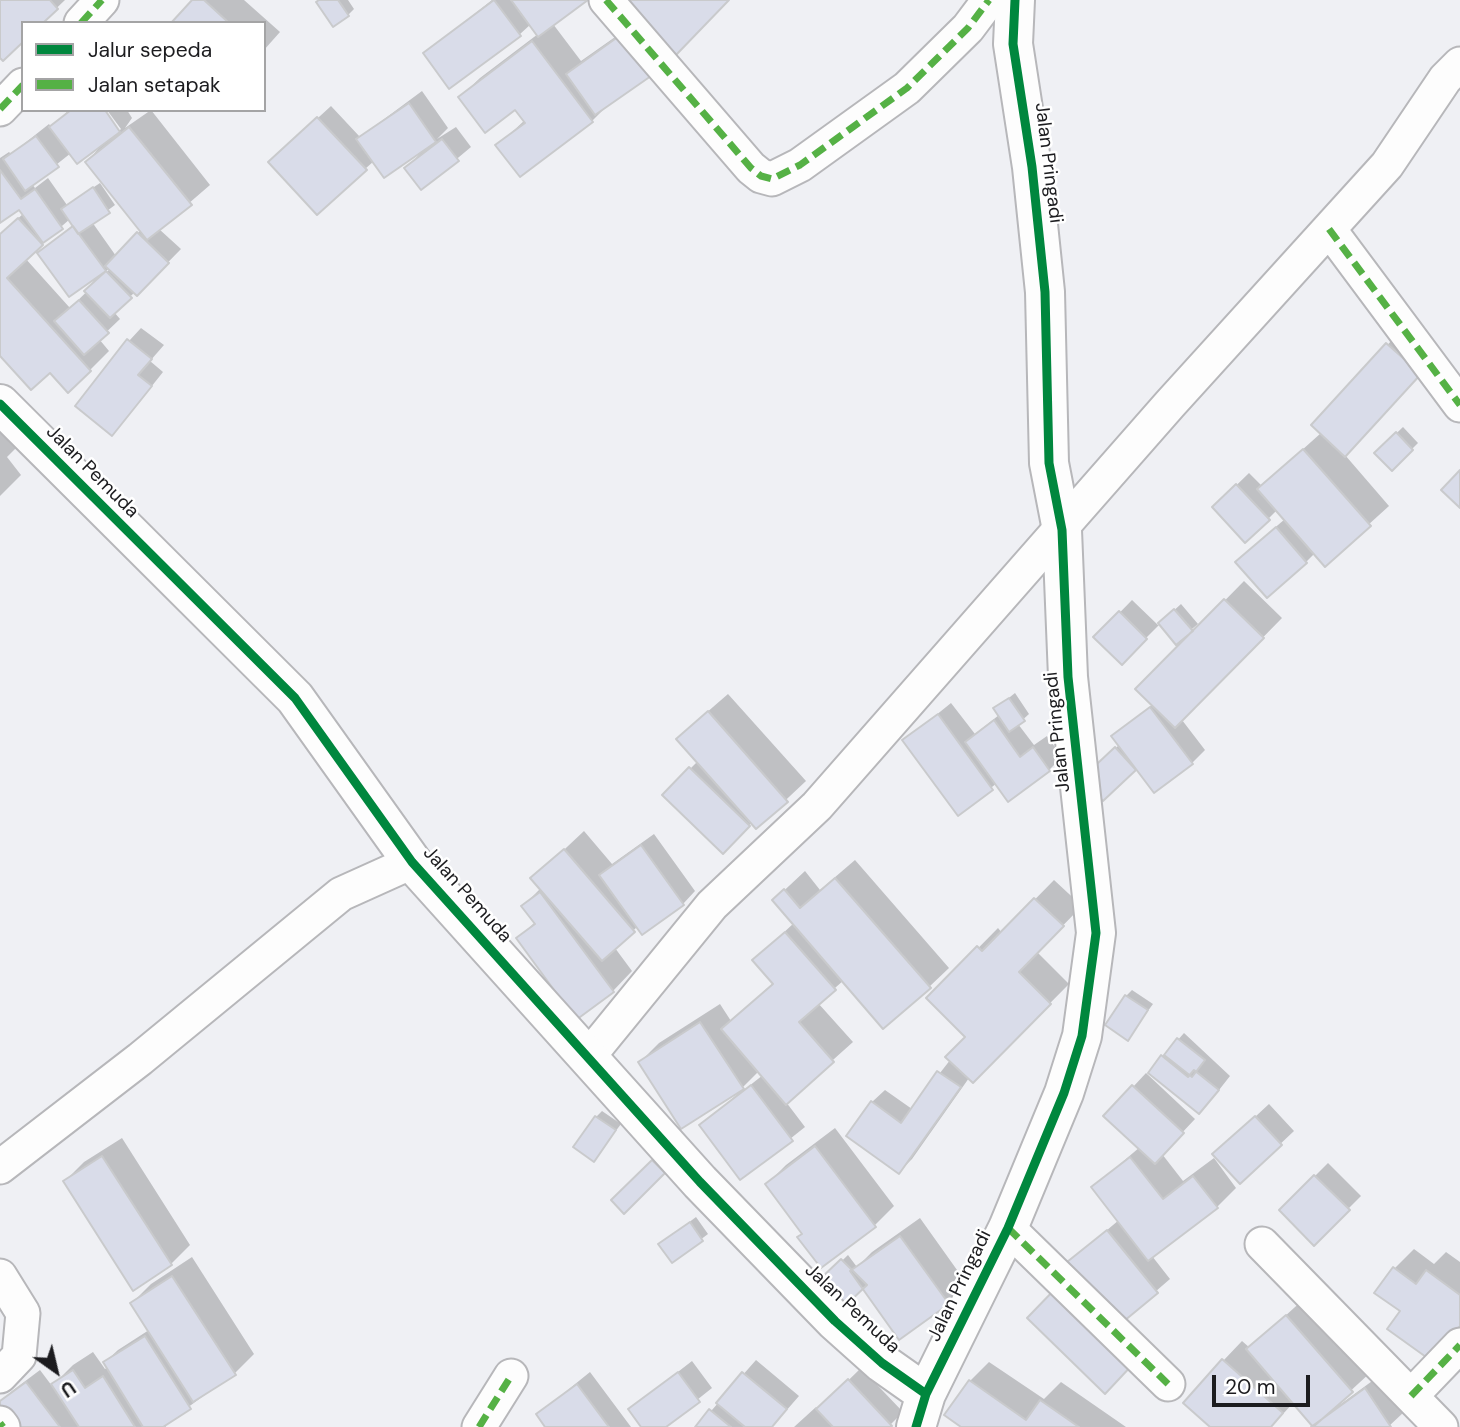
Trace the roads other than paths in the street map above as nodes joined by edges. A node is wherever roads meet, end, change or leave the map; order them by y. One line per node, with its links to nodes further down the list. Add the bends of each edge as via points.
1 (102, 0): 5 (street)
2 (606, 0): 3 (street, via 751,167 772,179 800,165 907,88 968,28)
3 (988, 0)
4 (1015, 0): 12 (street, Jalan Pringadi, via 1013,44 1045,292 1049,463)
5 (83, 21)
6 (1455, 79): 9 (street)
7 (21, 87): 8 (street)
8 (0, 109)
9 (1329, 229): 11 (street); 12 (street)
10 (0, 404): 13 (street, Jalan Pemuda, via 295,698)
11 (1460, 405)
12 (1062, 530): 14 (street, via 817,806 712,905); 16 (street, Jalan Pringadi, via 1068,677 1096,933 1083,1035)
13 (412, 862): 14 (street, Jalan Pemuda); 15 (street, via 341,894)
14 (588, 1057): 24 (street, Jalan Pemuda, via 700,1182 882,1363)
15 (0, 1167)
16 (1008, 1228): 22 (street); 24 (street, Jalan Pringadi)
17 (1262, 1244): 23 (street)
18 (0, 1276): 20 (street, via 23,1314 19,1356)
19 (1460, 1345): 23 (street)
20 (0, 1376)
21 (511, 1376): 27 (street)
22 (1168, 1384)
23 (1411, 1396): 28 (street)
24 (921, 1410)
25 (0, 1423): 26 (street)
26 (4, 1427)
27 (479, 1427)
28 (1441, 1427)

